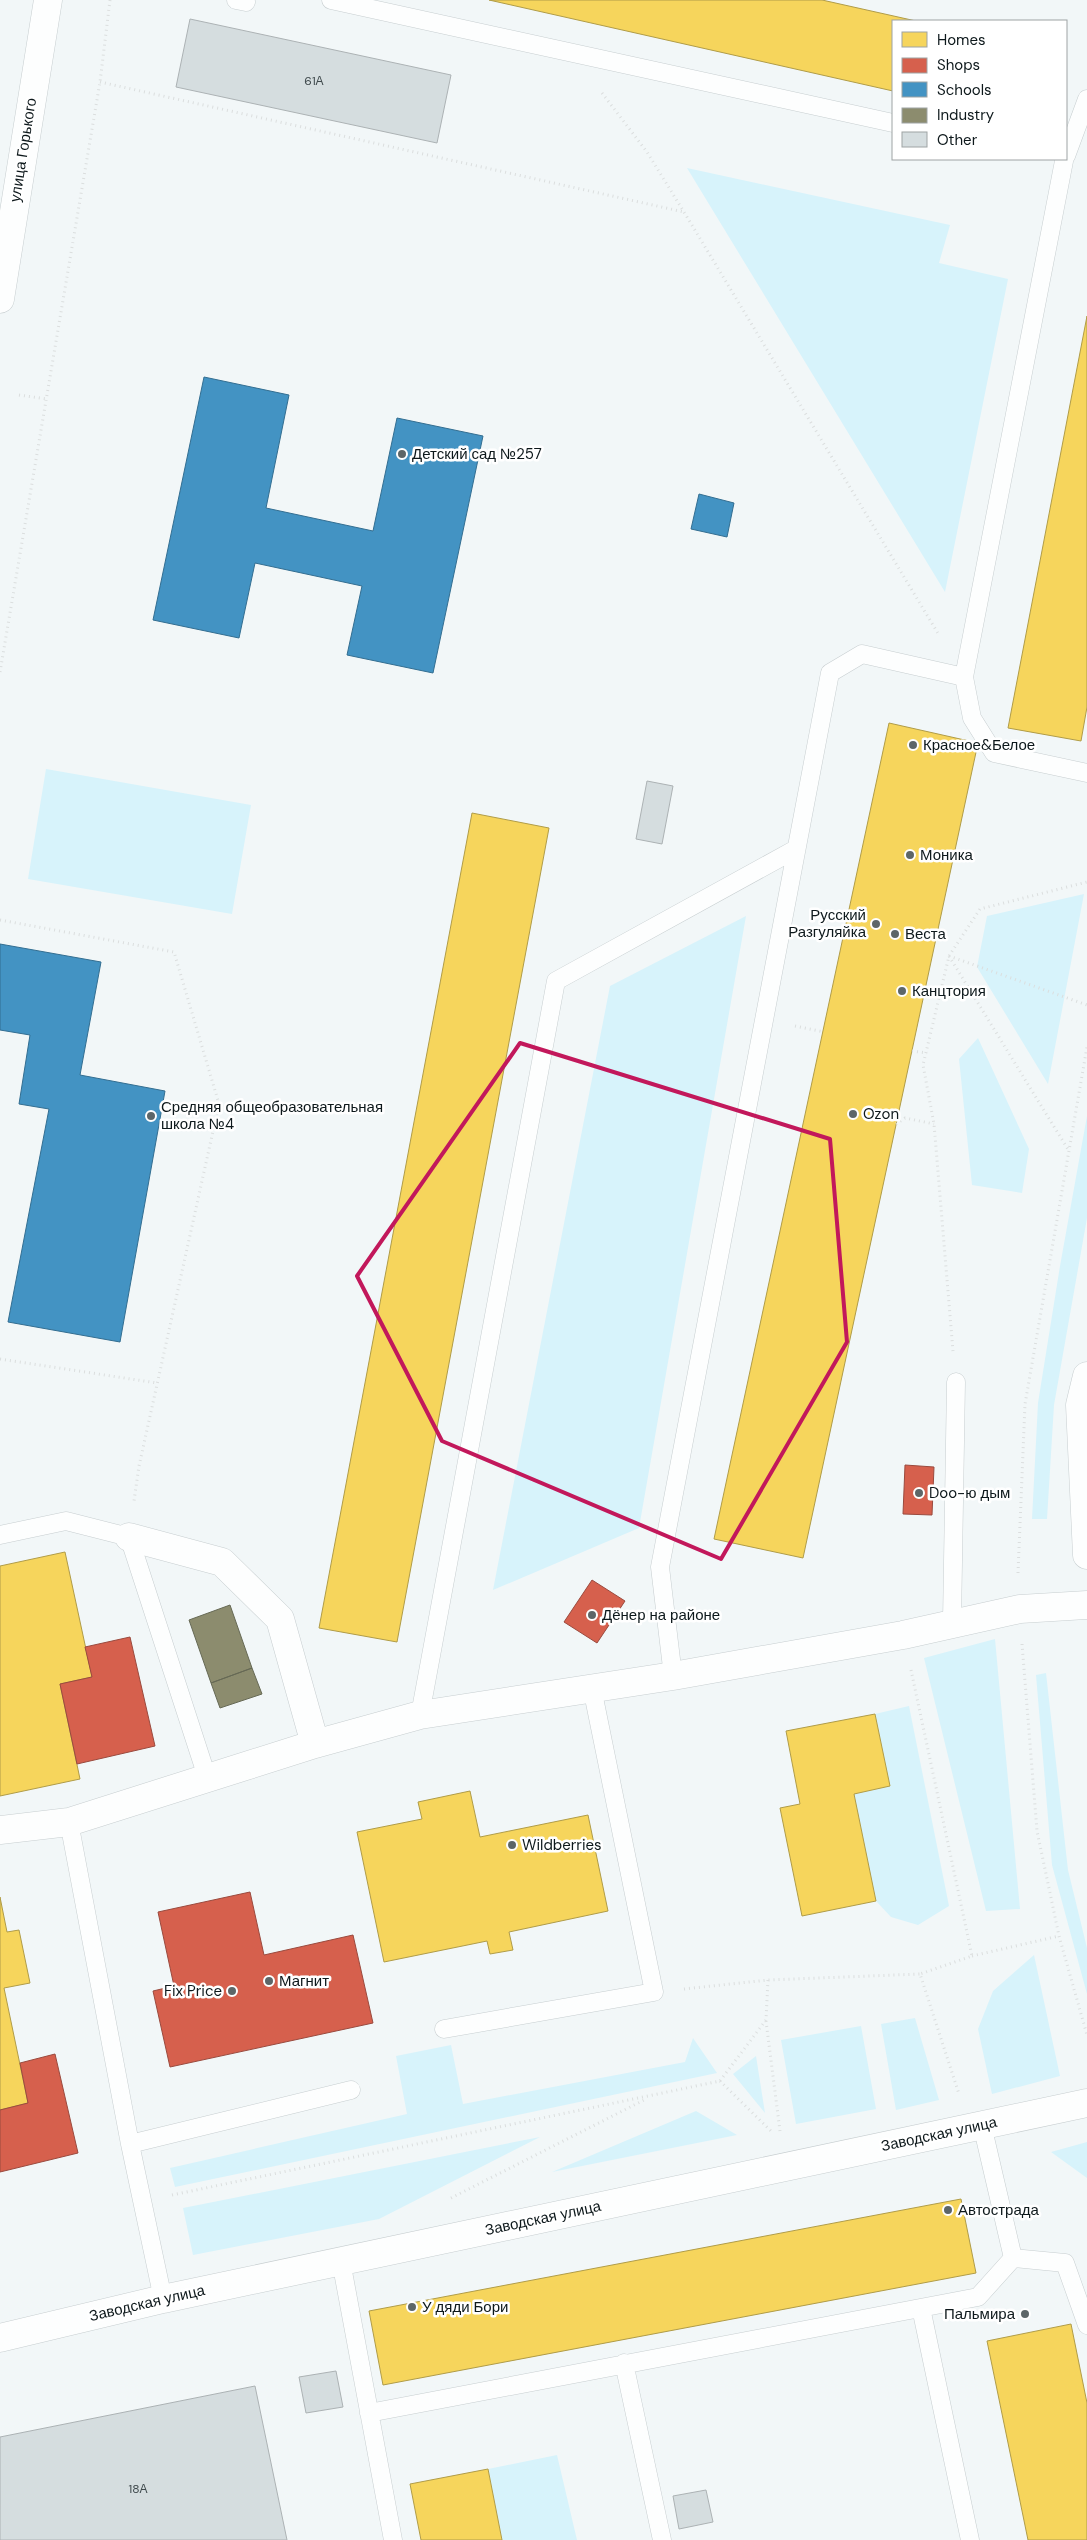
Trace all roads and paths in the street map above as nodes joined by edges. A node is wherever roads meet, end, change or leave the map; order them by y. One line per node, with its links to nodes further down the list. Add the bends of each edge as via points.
1 (48, 0): 11 (street, улица Горького)
2 (110, 0): 5 (path)
3 (332, 0): 4 (lane)
4 (572, 53): 7 (lane); 10 (path, via 647,152)
5 (100, 82): 10 (path); 13 (path)
6 (1087, 99): 8 (lane)
7 (892, 123)
8 (1067, 147)
9 (1062, 160): 15 (lane)
10 (684, 212): 15 (path)
11 (0, 299)
12 (19, 395): 13 (path)
13 (47, 399): 14 (path)
14 (0, 672)
15 (964, 677): 16 (lane, via 972,718 994,753); 17 (lane, via 862,654 830,673)
16 (1087, 773)
17 (796, 849): 40 (lane, via 660,1568); 42 (lane, via 556,980)
18 (1087, 882): 20 (path, via 980,909)
19 (0, 920): 31 (path, via 174,952 219,1104)
20 (949, 956): 21 (path); 24 (path); 27 (path)
21 (1087, 1005)
22 (1087, 1047): 27 (path)
23 (912, 1051): 24 (path)
24 (927, 1053): 26 (path, via 923,1064)
25 (896, 1124): 26 (path, via 905,1118)
26 (934, 1124): 30 (path)
27 (1069, 1151): 35 (path, via 1025,1404)
28 (0, 1359): 31 (path)
29 (1087, 1376): 34 (street, via 1080,1405)
30 (956, 1382): 38 (lane)
31 (157, 1383): 33 (path, via 139,1466)
32 (0, 1535): 33 (lane, via 66,1521)
33 (129, 1537): 43 (street, via 222,1562 280,1619); 44 (lane)
34 (1087, 1555)
35 (1018, 1579)
36 (1087, 1605): 37 (street)
37 (1020, 1609): 38 (street); 47 (path, via 1037,1831)
38 (952, 1622): 39 (street)
39 (903, 1635): 40 (street); 48 (path)
40 (673, 1676): 41 (street)
41 (592, 1688): 42 (street); 51 (lane)
42 (420, 1715): 43 (street)
43 (315, 1744): 44 (street)
44 (207, 1778): 45 (street)
45 (69, 1822): 46 (street); 60 (lane)
46 (0, 1830)
47 (1059, 1936): 48 (path); 54 (path)
48 (972, 1956): 49 (path)
49 (920, 1974): 50 (path); 59 (path)
50 (768, 1980): 51 (path); 52 (path)
51 (654, 1992): 53 (lane)
52 (766, 2020): 55 (path); 61 (path)
53 (444, 2029)
54 (1087, 2035)
55 (720, 2081): 57 (path); 61 (path)
56 (351, 2090): 60 (lane)
57 (652, 2097): 62 (path); 63 (path)
58 (1087, 2103): 59 (street, Заводская улица)
59 (976, 2127): 61 (street, Заводская улица); 64 (lane)
60 (130, 2144): 63 (lane)
61 (784, 2154): 65 (street, Заводская улица)
62 (448, 2200)
63 (142, 2201): 66 (lane)
64 (1013, 2258): 67 (lane, via 978,2297); 68 (lane, via 1065,2263)
65 (341, 2261): 66 (street, Заводская улица); 71 (lane)
66 (163, 2299): 69 (street, Заводская улица)
67 (921, 2308): 70 (lane); 74 (lane)
68 (1087, 2325)
69 (0, 2338)
70 (624, 2363): 71 (lane); 73 (lane)
71 (369, 2412): 72 (lane)
72 (393, 2540)
73 (662, 2540)
74 (970, 2540)

